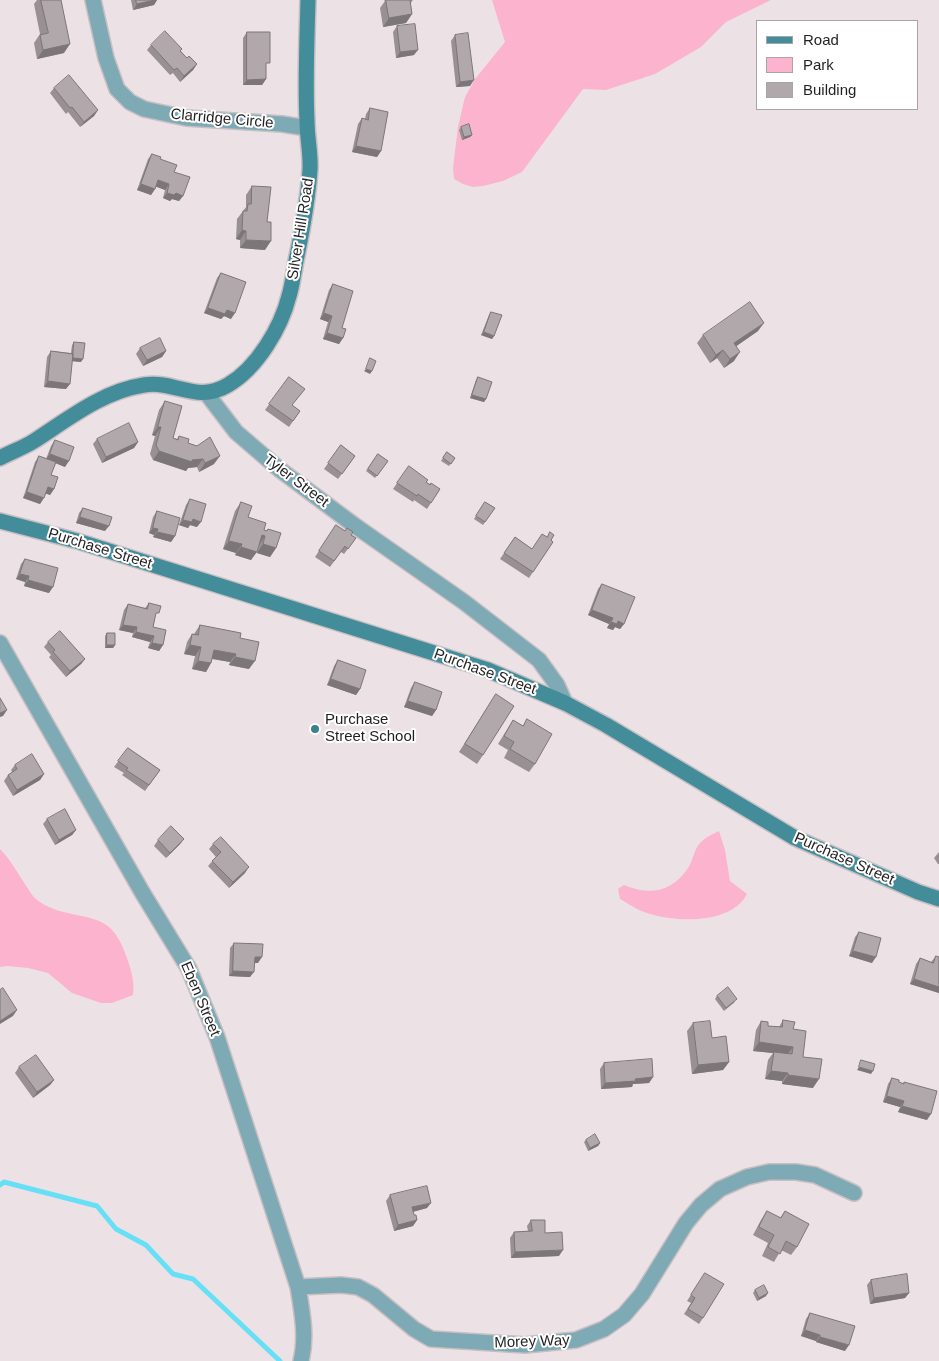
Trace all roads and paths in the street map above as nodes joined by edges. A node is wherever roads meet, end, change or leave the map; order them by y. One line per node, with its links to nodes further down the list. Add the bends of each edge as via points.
1 (93, 0): 3 (street, Clarridge Circle, via 106,58 117,89 130,102 144,110 186,118)
2 (308, 0): 3 (main road, Silver Hill Road)
3 (307, 128): 4 (main road, Silver Hill Road, via 310,167 306,214 290,296 282,318 256,360 228,385)
4 (207, 394): 5 (main road, via 158,384 114,393); 8 (street, Tyler Street, via 236,432 266,458 539,660)
5 (0, 458)
6 (0, 521): 8 (main road, Purchase Street, via 77,541 488,670)
7 (0, 643): 11 (street, Eben Street, via 189,969 219,1046)
8 (565, 703): 9 (main road, Purchase Street, via 795,838)
9 (939, 899)
10 (854, 1193): 11 (street, Morey Way, via 815,1175 796,1172 769,1172 720,1189 686,1223 642,1294 624,1315 604,1329 576,1340 525,1345 431,1339 414,1329 373,1294 358,1287)
11 (298, 1287): 12 (street, Eben Street, via 303,1314)
12 (302, 1358)

